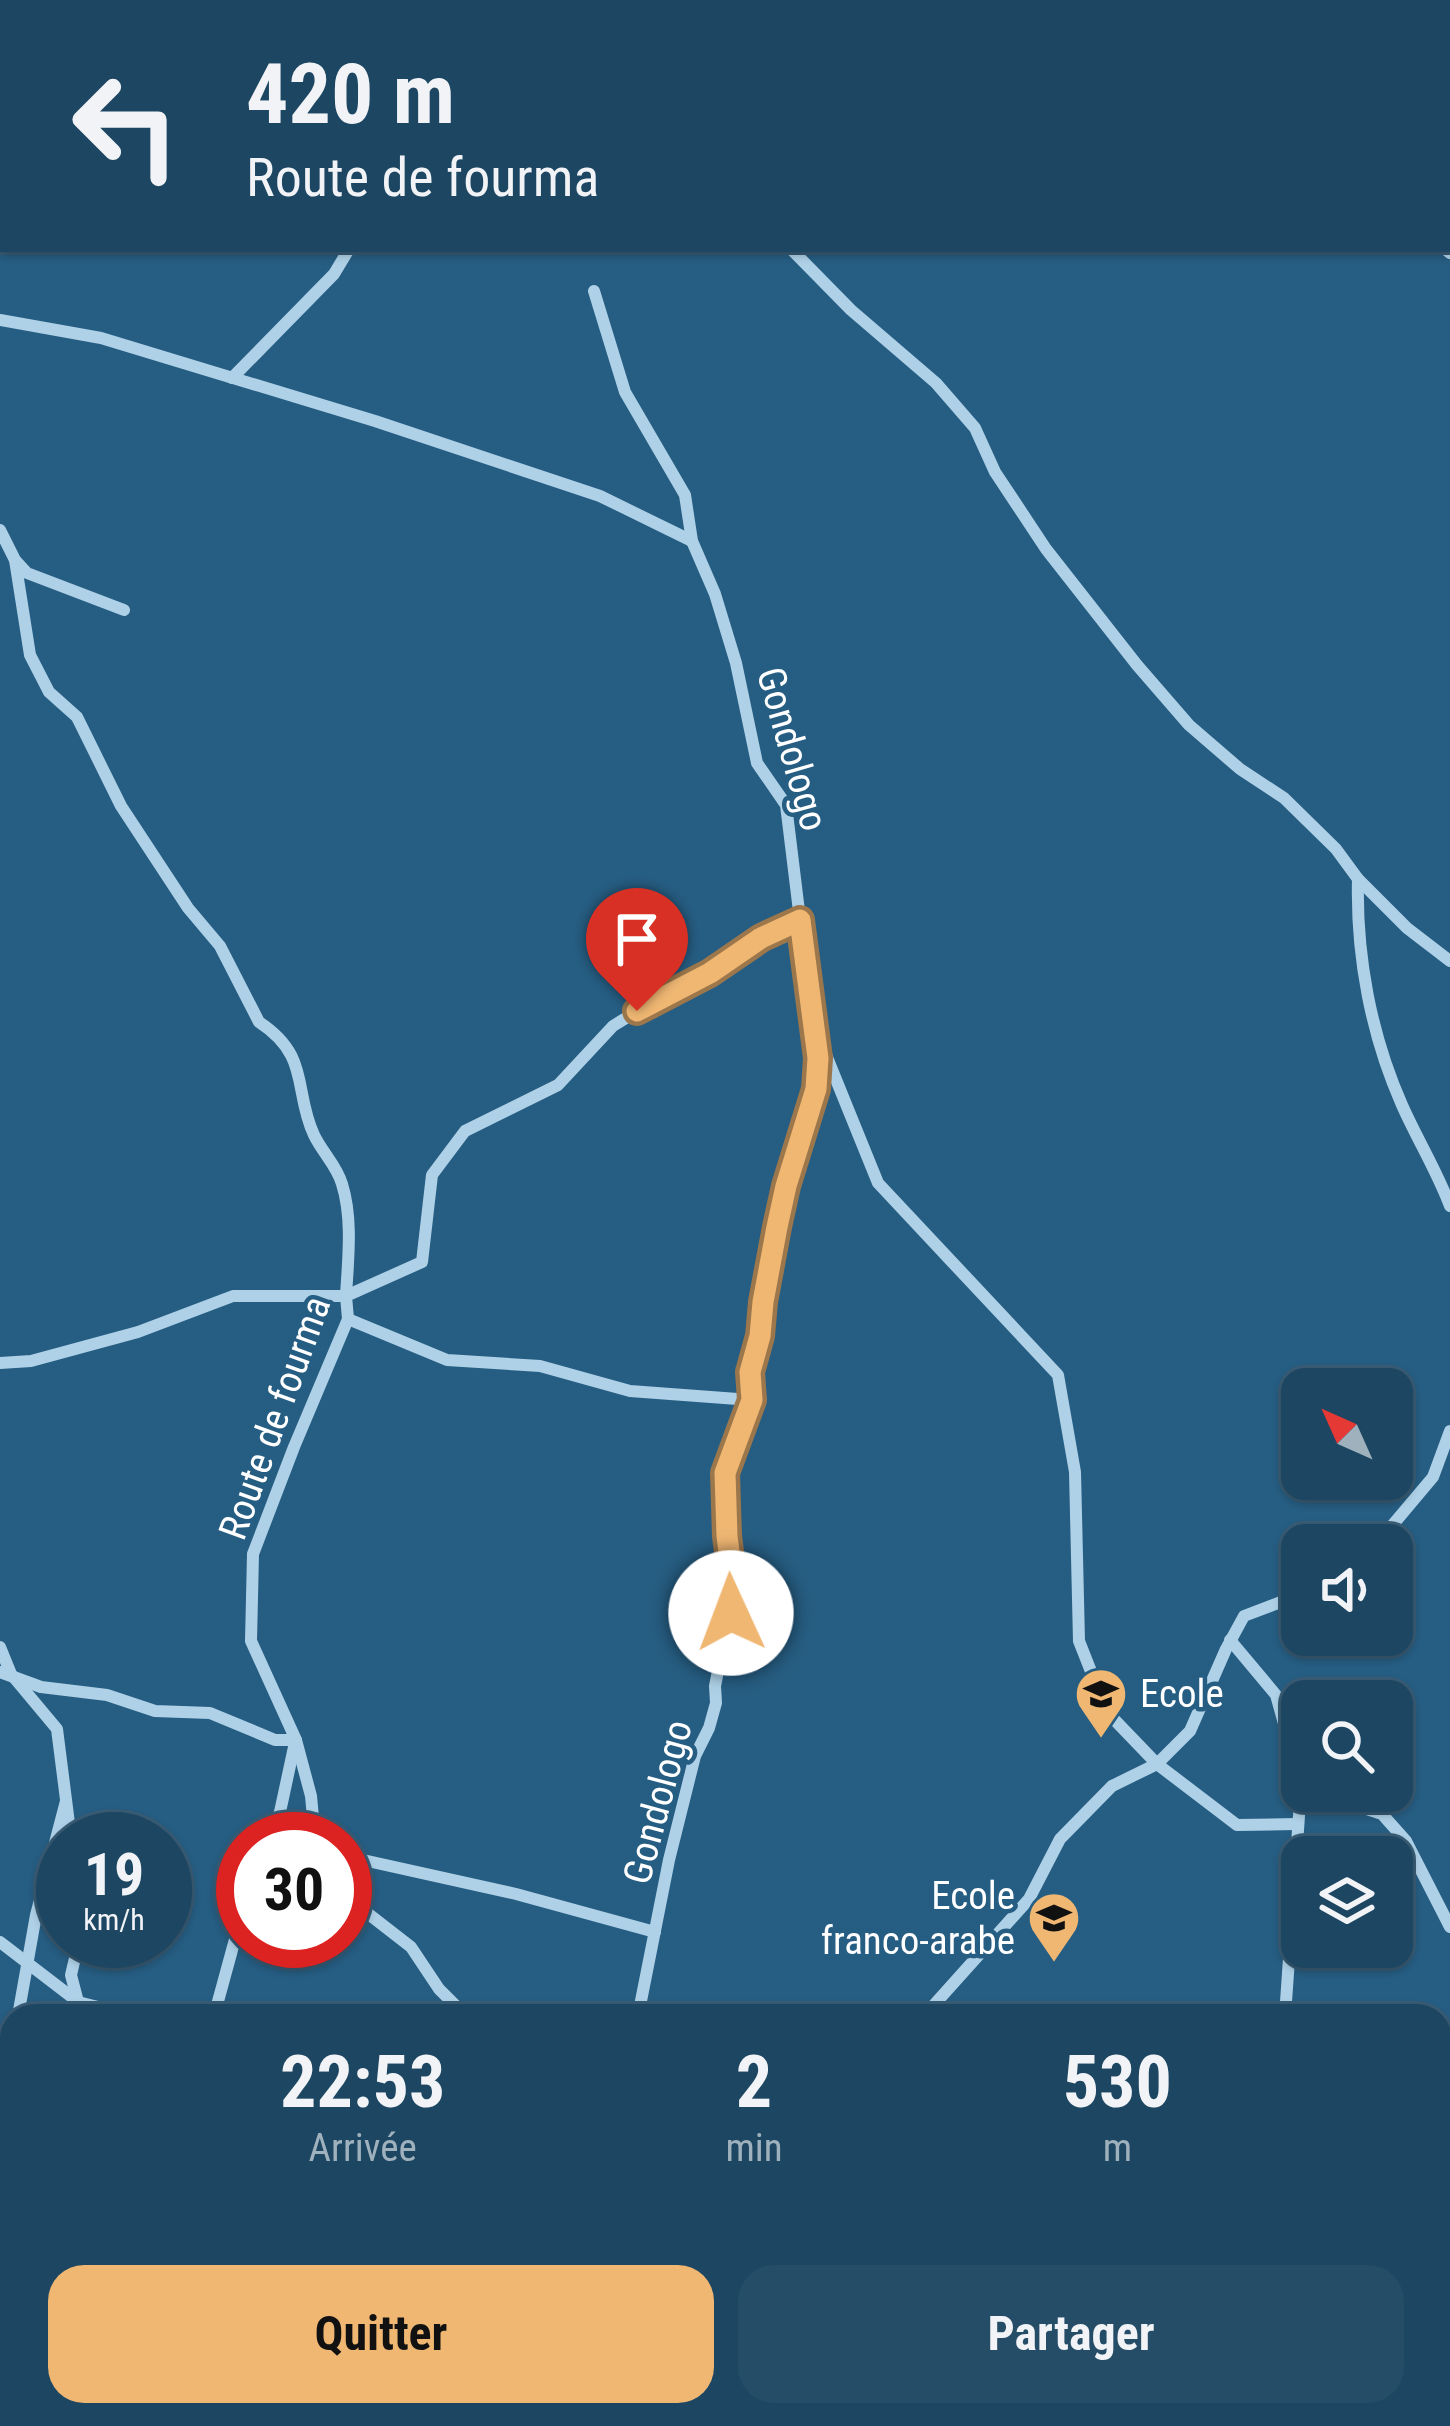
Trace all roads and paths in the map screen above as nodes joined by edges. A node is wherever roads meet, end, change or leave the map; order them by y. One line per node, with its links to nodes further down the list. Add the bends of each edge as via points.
1 (347, 252): 5 (street)
2 (794, 252): 10 (street, via 975,428 1046,549 1189,725 1296,810)
3 (594, 291): 7 (street, Gondologo, via 625,392 685,495)
4 (0, 320): 5 (street, via 101,338)
5 (232, 378): 7 (street, via 600,496)
6 (0, 530): 8 (street)
7 (692, 541): 11 (street, Gondologo, via 736,663 757,763 786,806)
8 (15, 560): 9 (street, via 27,573); 15 (street, via 30,655 49,692 77,717 149,851 220,946 259,1022 299,1069 314,1135 342,1184 350,1237)
9 (124, 610)
10 (1358, 879): 12 (street); 14 (street, via 1361,964 1378,1036)
11 (800, 920): 13 (street, Gondologo); 15 (street, Route de fourma, via 613,1026 558,1085 465,1131 432,1175 422,1262)
12 (1450, 961)
13 (814, 1024): 18 (street, Gondologo, via 816,1089 782,1206 750,1372); 27 (street, via 878,1183 1058,1375 1076,1472 1079,1641 1107,1712)
14 (1450, 1206)
15 (346, 1296): 16 (street, Route de fourma); 17 (street, via 233,1296 138,1332)
16 (348, 1319): 18 (street, via 447,1360 540,1366 630,1391); 26 (street, Route de fourma, via 253,1554 251,1641)
17 (0, 1363)
18 (752, 1400): 38 (street, Gondologo, via 725,1473 734,1591 716,1703 694,1756)
19 (1450, 1431): 20 (street, via 1433,1477)
20 (1393, 1524)
21 (1281, 1602): 22 (street, via 1244,1616)
22 (1230, 1640): 25 (street, via 1276,1695); 27 (street, via 1190,1731)
23 (0, 1647): 24 (street)
24 (6, 1673): 26 (street, via 155,1711 210,1713 275,1740); 28 (street, via 57,1729)
25 (1281, 1713)
26 (296, 1740): 30 (street); 31 (street, Route de fourma)
27 (1157, 1764): 34 (street, via 1237,1825); 49 (street, via 1112,1786 1060,1839 1029,1899)
28 (66, 1801): 29 (street); 40 (street)
29 (67, 1812)
30 (280, 1812)
31 (312, 1812)
32 (1299, 1812): 34 (street)
33 (1376, 1812): 37 (street, via 1406,1841)
34 (1297, 1824): 50 (street)
35 (372, 1862): 38 (street)
36 (372, 1917): 47 (street, via 411,1947)
37 (1450, 1927)
38 (655, 1932): 48 (street, Gondologo)
39 (0, 1942): 40 (street)
40 (28, 1965): 43 (street); 44 (street)
41 (73, 1968): 43 (street)
42 (227, 1968): 46 (street)
43 (78, 2002): 45 (street)
44 (20, 2004)
45 (86, 2004)
46 (217, 2004)
47 (454, 2004)
48 (640, 2004)
49 (935, 2004)
50 (1286, 2004)

